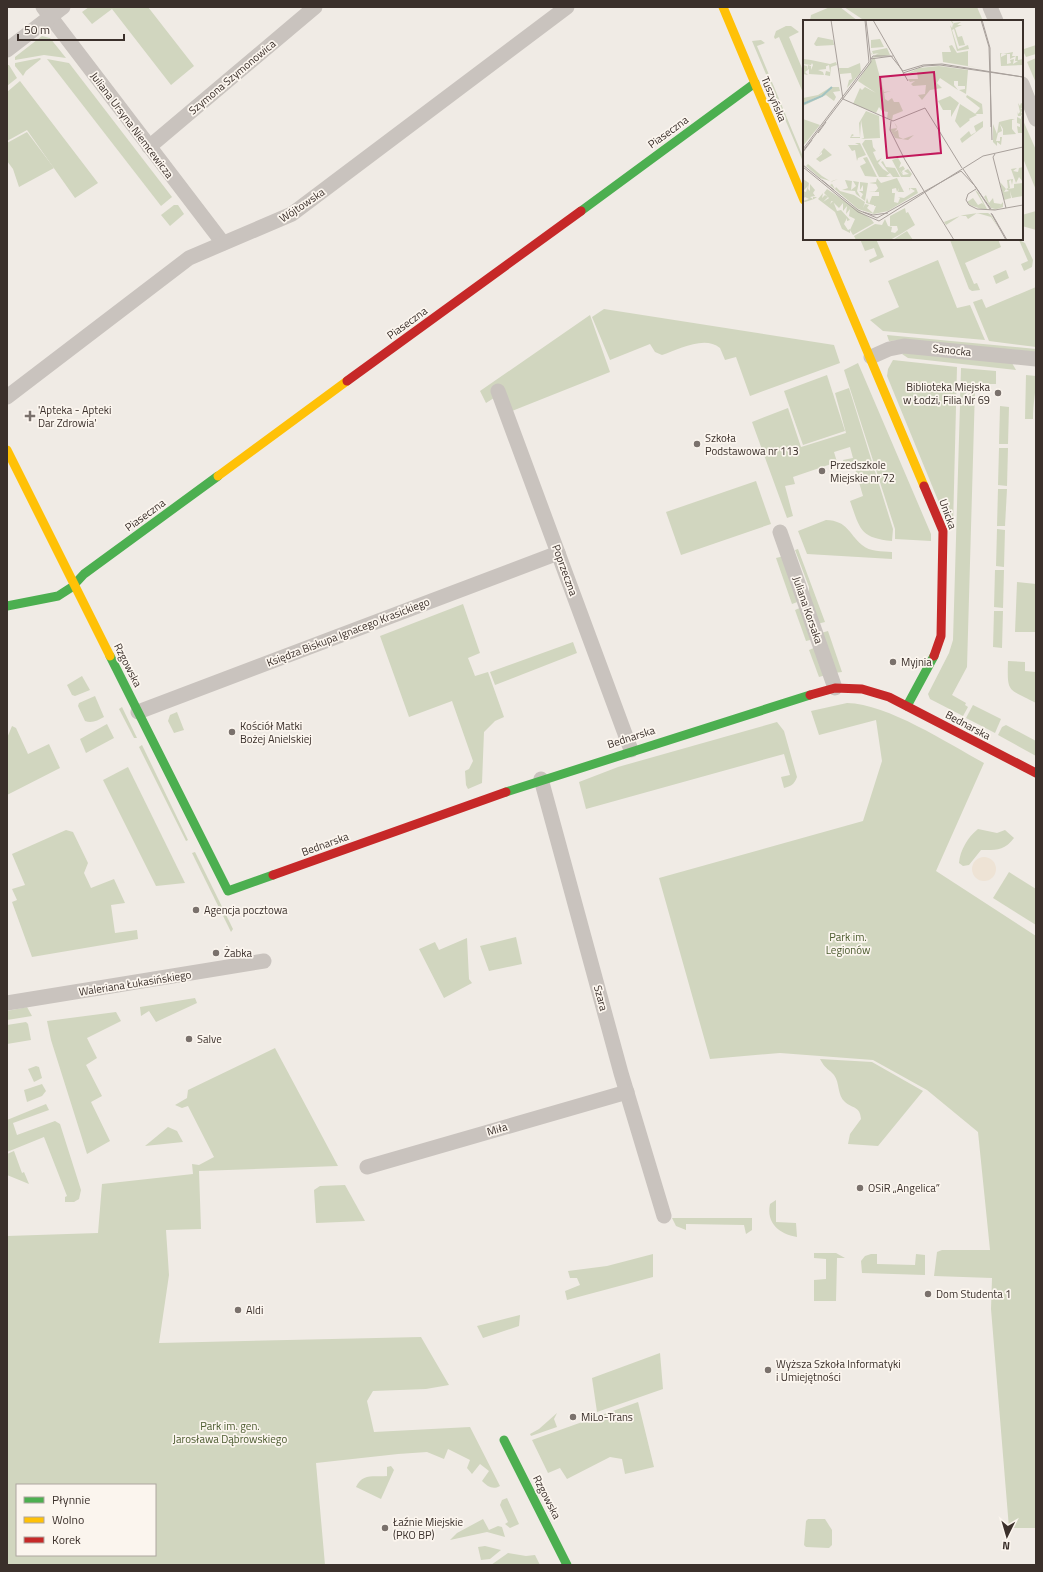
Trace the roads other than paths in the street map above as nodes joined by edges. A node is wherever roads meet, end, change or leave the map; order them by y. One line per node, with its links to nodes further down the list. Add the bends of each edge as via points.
1 (63, 7): 6 (street)
2 (315, 7): 12 (street, Szymona Szymonowica)
3 (567, 7): 15 (street, Wójtowska, via 292,214)
4 (723, 7): 9 (street, Tuszyńska)
5 (990, 7): 7 (street)
6 (46, 12): 8 (street); 12 (street, Juliana Ursyna Niemcewicza)
7 (996, 20)
8 (7, 50)
9 (755, 83): 13 (street, Tuszyńska); 23 (street, Piaseczna, via 84,574)
10 (1023, 86): 11 (street)
11 (1036, 119)
12 (149, 147): 15 (street, Juliana Ursyna Niemcewicza)
13 (803, 198)
14 (820, 240): 16 (street)
15 (223, 243): 19 (street, Wójtowska, via 189,258)
16 (871, 358): 17 (street, Sanocka, via 889,349 904,346); 26 (street, Unicka, via 940,523 944,540 941,636 937,650)
17 (1036, 360)
18 (498, 390): 22 (street, Poprzeczna)
19 (7, 397)
20 (7, 450): 23 (street, Rzgowska)
21 (780, 532): 25 (street, Juliana Korsaka)
22 (558, 553): 27 (street, Księdza Biskupa Ignacego Krasickiego); 28 (street, Poprzeczna)
23 (74, 584): 24 (street, Piaseczna, via 54,598); 27 (street, Rzgowska)
24 (7, 606)
25 (835, 688): 26 (street, Bednarska, via 868,690); 28 (street, Bednarska)
26 (907, 706): 29 (street, Bednarska)
27 (138, 712): 31 (street, Rzgowska)
28 (631, 750): 30 (street, Bednarska)
29 (1036, 773)
30 (541, 779): 31 (street, Bednarska); 34 (street, Szara)
31 (228, 891)
32 (264, 961): 33 (street, Waleriana Łukasińskiego)
33 (7, 1003)
34 (627, 1092): 35 (street, Miła); 36 (street, Szara)
35 (367, 1167)
36 (664, 1216)
37 (504, 1440): 38 (street, Rzgowska)
38 (567, 1565)

